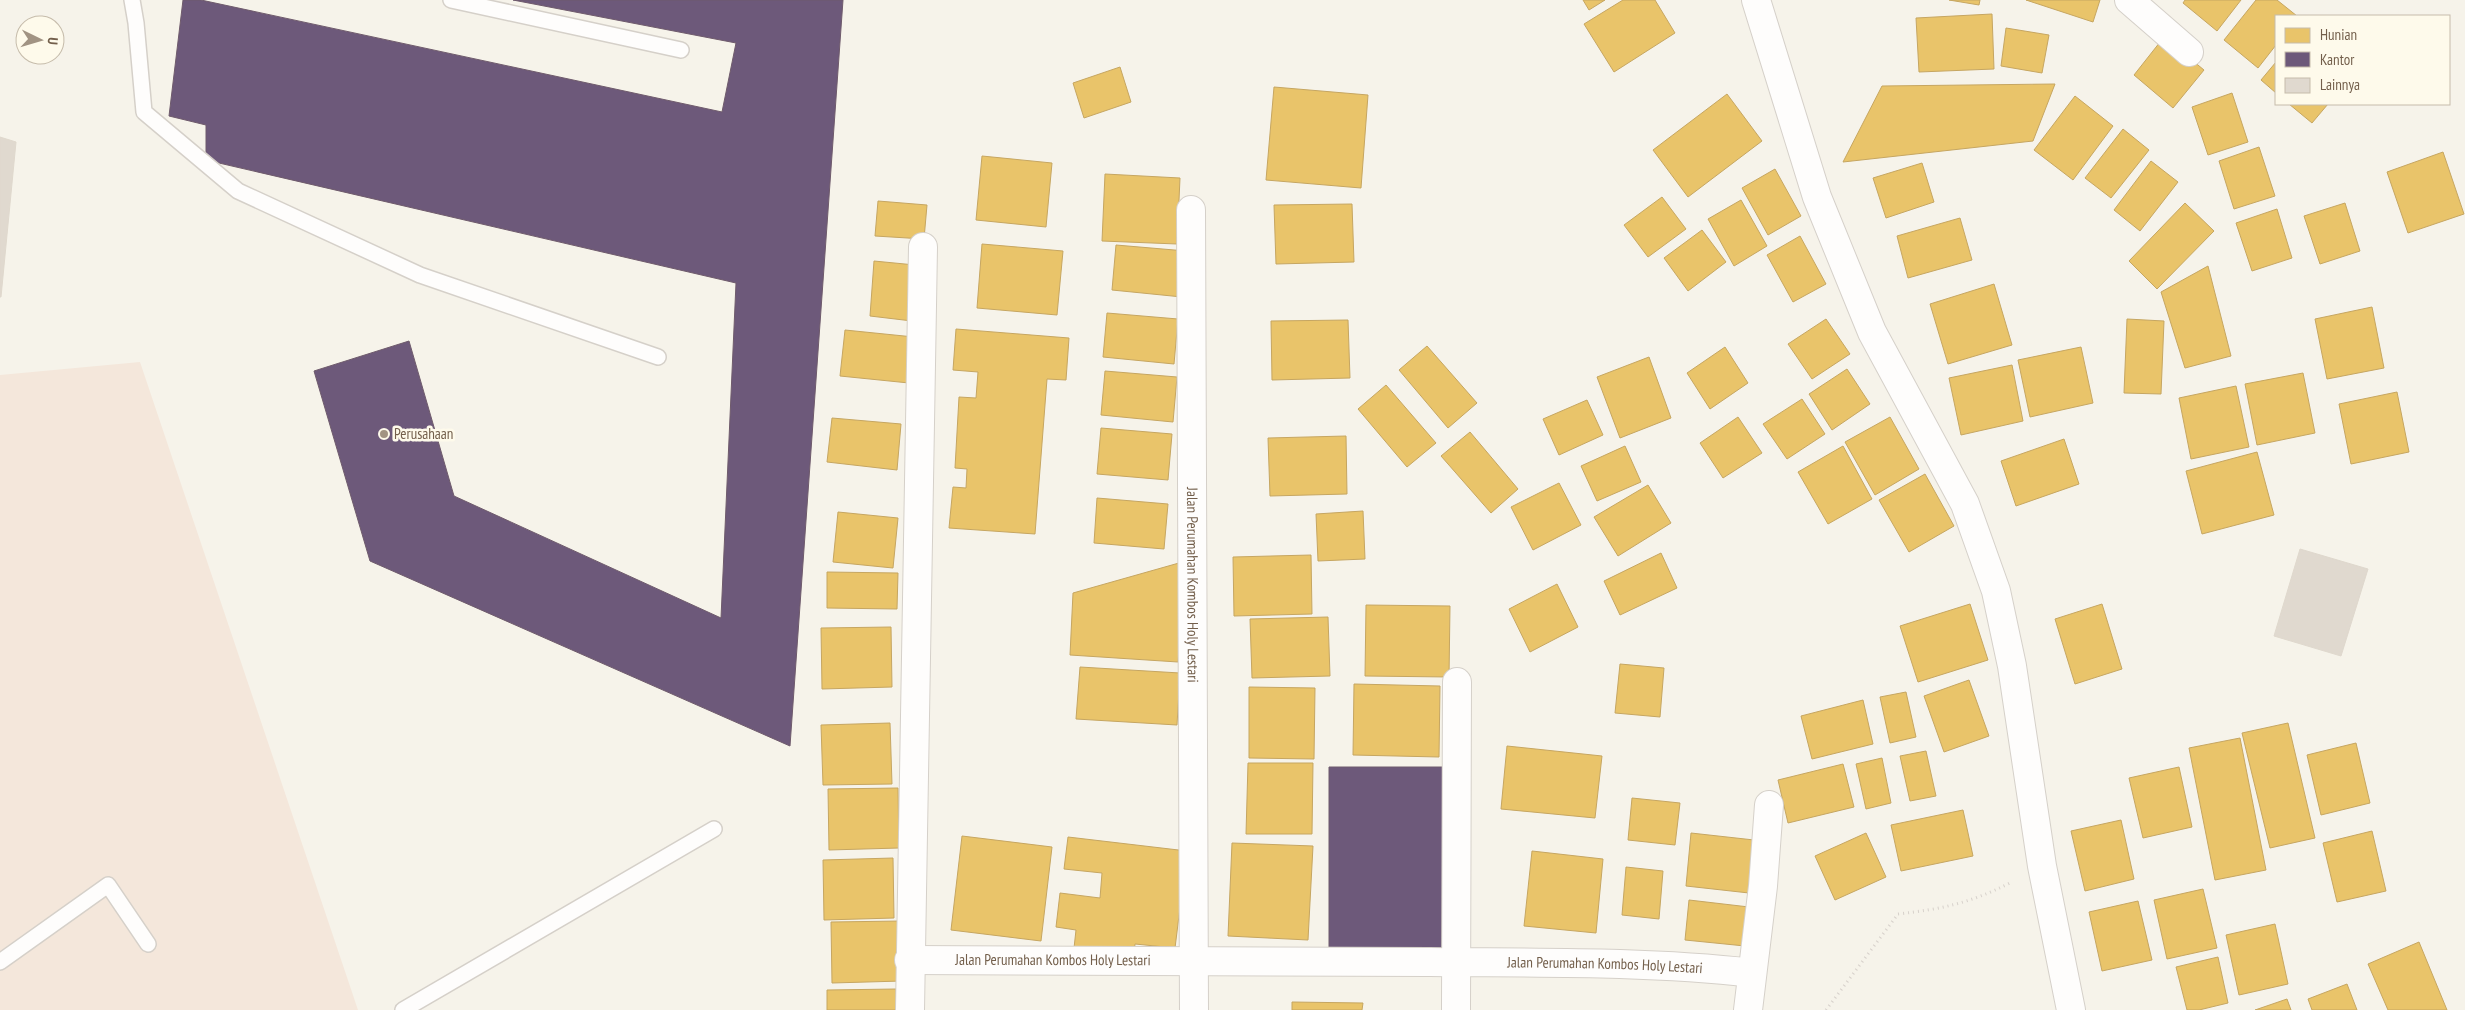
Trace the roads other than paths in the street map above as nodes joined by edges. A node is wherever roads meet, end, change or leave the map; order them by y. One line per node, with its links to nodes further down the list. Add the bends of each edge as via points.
1 (132, 0): 9 (lane, via 144,112 238,192 420,275)
2 (451, 0): 5 (lane)
3 (1756, 0): 24 (street, via 1817,196 1872,332 1966,504 1996,591 2012,666 2042,866)
4 (2129, 0): 6 (street)
5 (681, 50)
6 (2188, 52)
7 (1191, 210): 15 (street, Jalan Perumahan Kombos Holy Lestari)
8 (923, 247): 14 (street)
9 (658, 357)
10 (1457, 682): 17 (street)
11 (1769, 805): 18 (street)
12 (714, 829): 19 (lane)
13 (148, 944): 16 (lane, via 108,885)
14 (910, 960): 15 (street, Jalan Perumahan Kombos Holy Lestari); 20 (street)
15 (1195, 960): 17 (street, Jalan Perumahan Kombos Holy Lestari); 21 (street, Jalan Perumahan Kombos Holy Lestari)
16 (0, 962)
17 (1457, 962): 18 (street, Jalan Perumahan Kombos Holy Lestari, via 1692,966); 22 (street)
18 (1752, 973): 23 (street)
19 (403, 1010)
20 (910, 1010)
21 (1194, 1010)
22 (1456, 1010)
23 (1748, 1010)
24 (2071, 1010)

